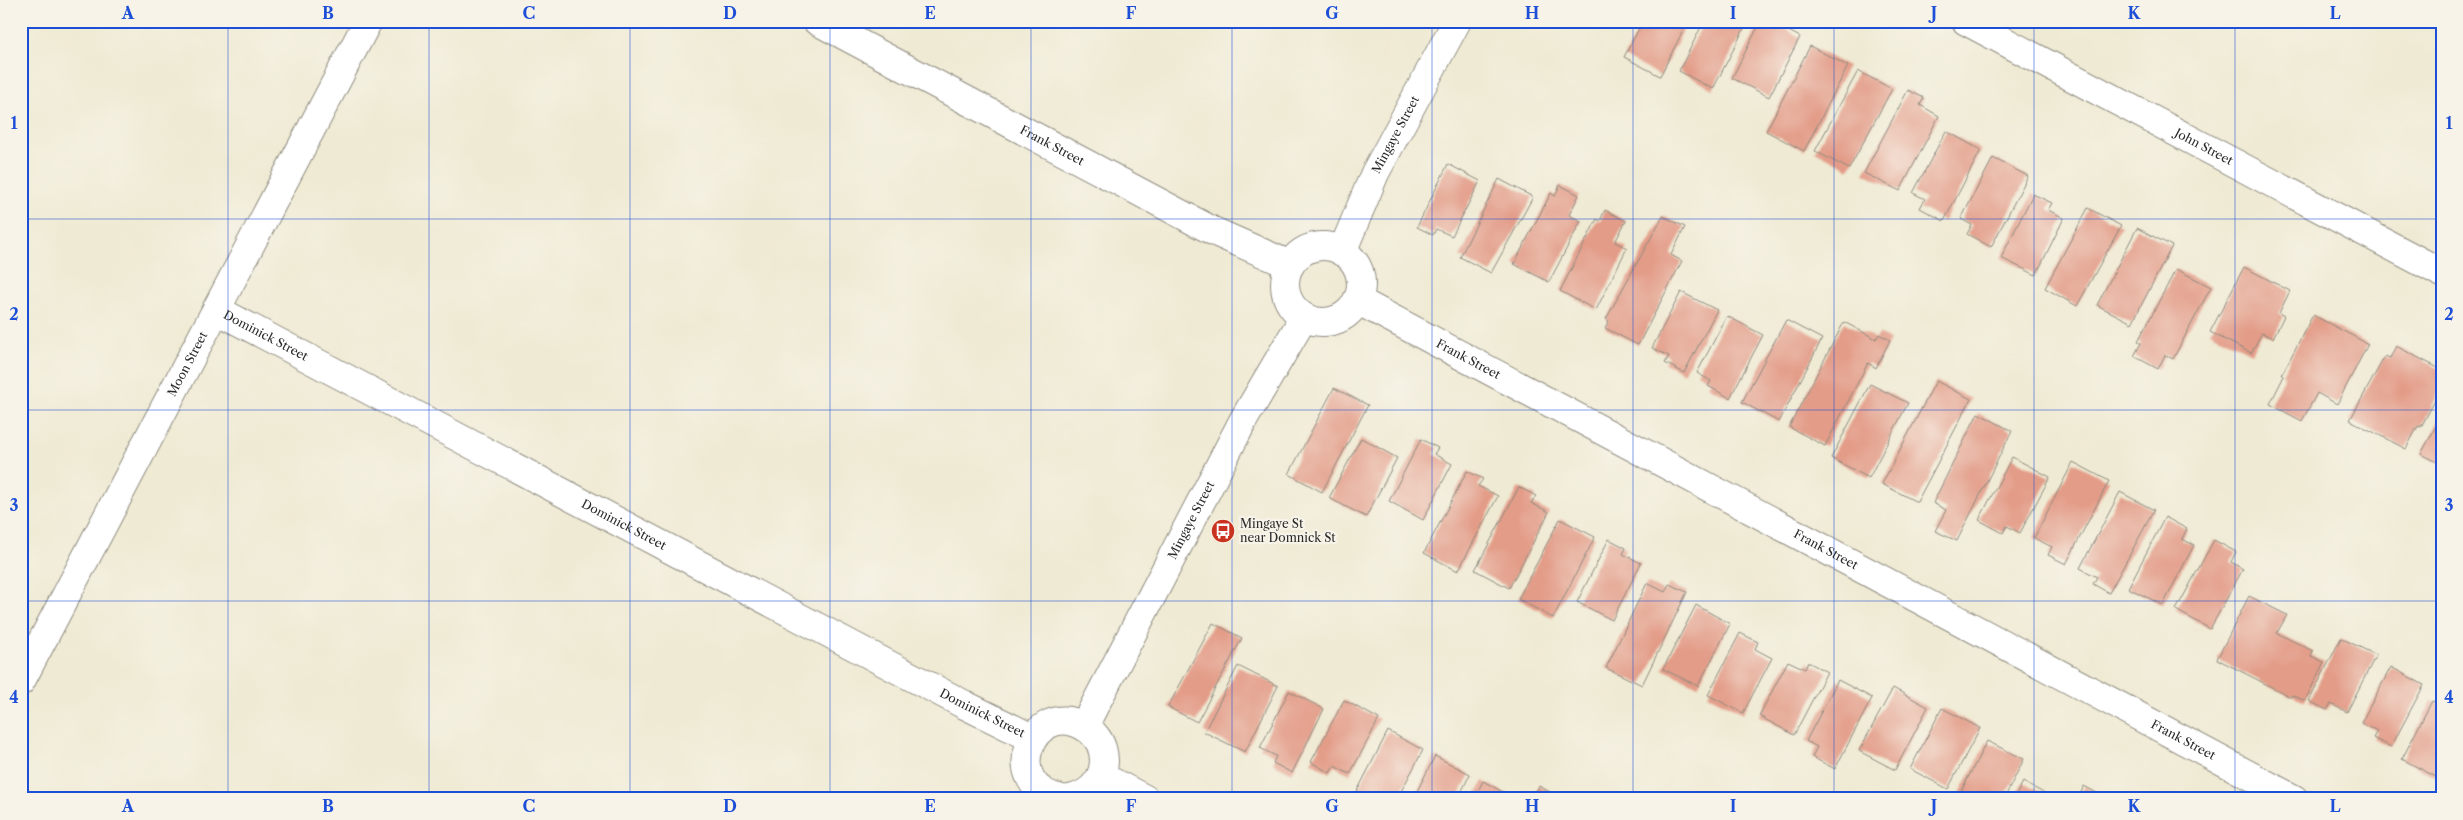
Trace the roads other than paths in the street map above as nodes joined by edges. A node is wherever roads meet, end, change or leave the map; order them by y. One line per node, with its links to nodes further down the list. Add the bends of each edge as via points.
1 (368, 21): 9 (street, Moon Street)
2 (817, 21): 6 (street, Frank Street, via 1213,231)
3 (1457, 21): 5 (street, Mingaye Street, via 1375,173)
4 (1966, 21): 7 (street, John Street)
5 (1342, 252): 6 (street, via 1332,248 1313,248 1296,257); 8 (street, via 1355,264 1359,273 1361,282)
6 (1290, 265): 10 (street, via 1284,284 1286,294)
7 (2442, 273)
8 (1357, 300): 10 (street, via 1350,311 1328,322 1315,322); 17 (street, Frank Street)
9 (217, 310): 11 (street, Moon Street); 13 (street, Dominick Street)
10 (1304, 317): 12 (street, Mingaye Street, via 1244,419)
11 (21, 681)
12 (1084, 726): 13 (street, via 1066,721 1053,723); 14 (street, via 1094,734 1103,751)
13 (1032, 738): 15 (street, via 1027,750 1027,769 1032,781)
14 (1101, 776): 15 (street, via 1089,791); 16 (street)
15 (1055, 798)
16 (1145, 799)
17 (2294, 799)

